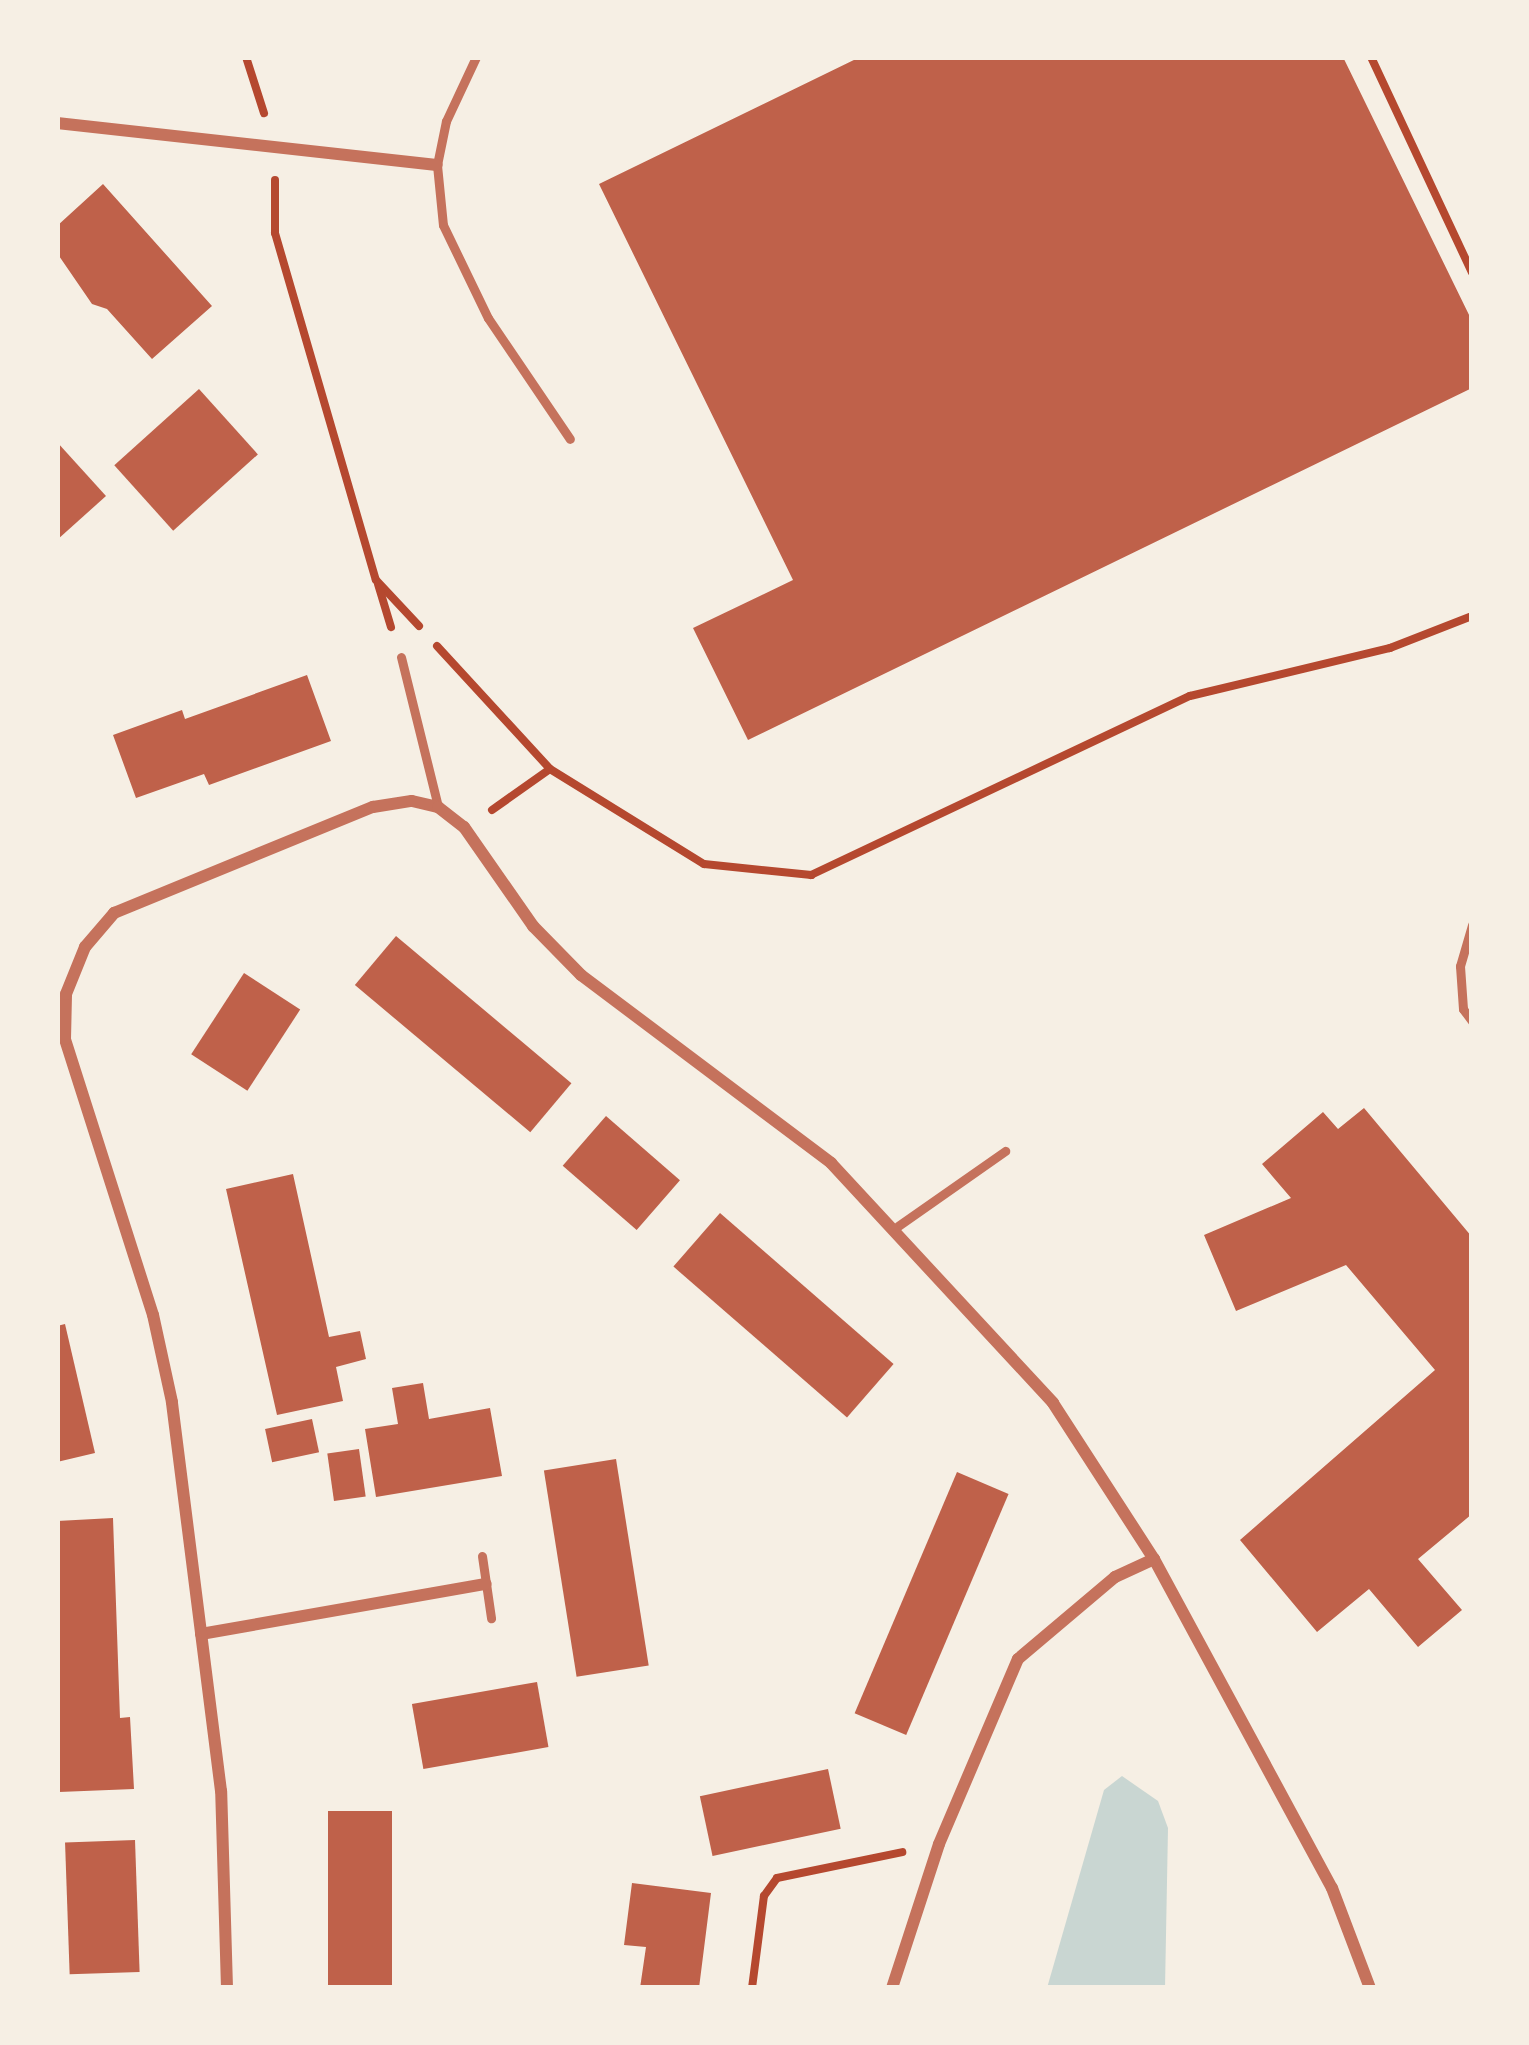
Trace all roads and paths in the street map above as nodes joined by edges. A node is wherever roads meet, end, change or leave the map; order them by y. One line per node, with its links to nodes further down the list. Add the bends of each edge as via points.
1 (246, 57): 5 (path)
2 (476, 57): 6 (lane, via 446,121)
3 (1371, 57): 7 (path)
4 (57, 123): 5 (street)
5 (274, 145): 6 (street); 9 (path, via 275,233)
6 (437, 165): 8 (lane, via 442,225 488,318)
7 (1472, 273)
8 (570, 440)
9 (376, 580): 11 (path); 12 (path)
10 (1472, 616): 12 (path, via 1390,647 1190,696 812,875 704,864)
11 (401, 657): 13 (lane)
12 (550, 769): 14 (path)
13 (438, 807): 14 (street); 23 (street, via 373,807 148,894 114,913 86,947 66,994 65,1040 153,1315 172,1402)
14 (464, 827): 18 (street, via 533,926 581,975 832,1163)
15 (1472, 925): 16 (lane, via 1460,967 1463,1009)
16 (1472, 1021)
17 (1005, 1150): 18 (lane)
18 (898, 1226): 20 (street, via 1053,1402)
19 (482, 1556): 21 (lane)
20 (1154, 1559): 24 (street, via 1115,1577 1018,1659); 28 (street, via 1332,1888)
21 (486, 1584): 22 (lane); 23 (street)
22 (491, 1618)
23 (201, 1634): 25 (street, via 221,1792)
24 (939, 1844): 26 (path, via 777,1878 764,1896); 27 (street)
25 (227, 1988)
26 (752, 1988)
27 (892, 1988)
28 (1370, 1988)

